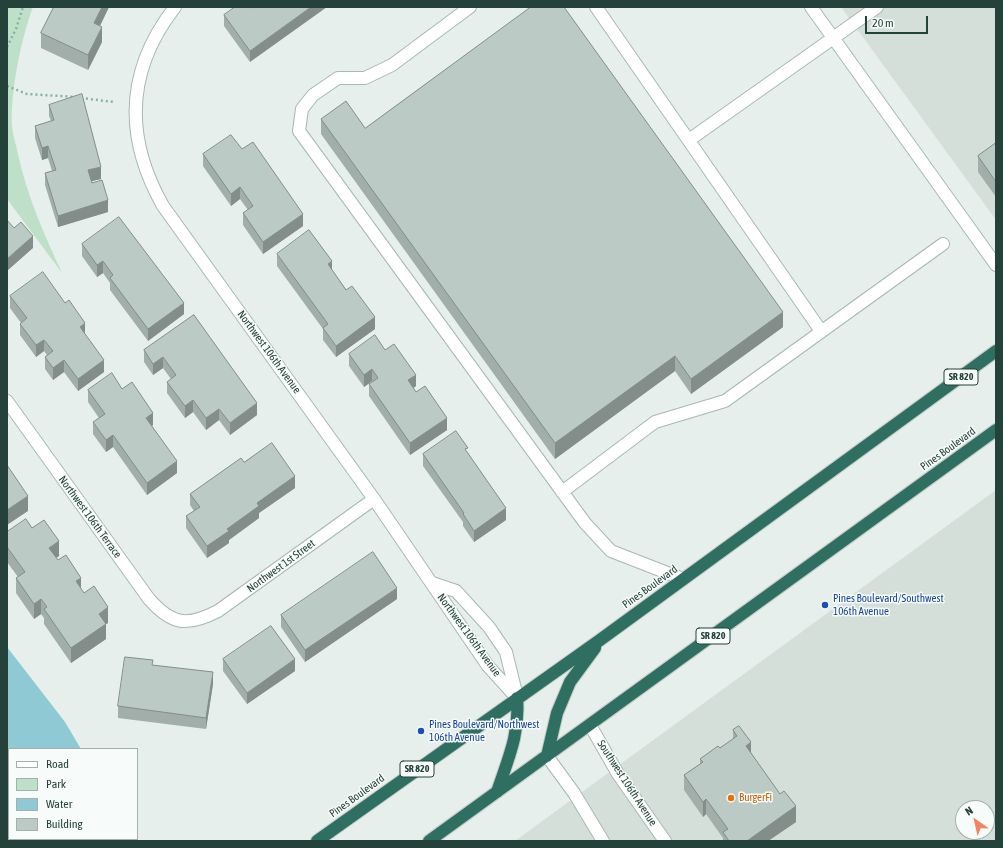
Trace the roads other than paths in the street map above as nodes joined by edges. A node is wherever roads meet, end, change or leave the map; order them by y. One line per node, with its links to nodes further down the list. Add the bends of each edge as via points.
1 (175, 7): 15 (street, Northwest 106th Avenue, via 152,42 138,88 136,109 140,151 146,172 163,206)
2 (470, 7): 14 (street, via 392,65 365,78 338,78 313,94 302,109 299,132)
3 (596, 7): 7 (street)
4 (811, 7): 6 (street)
5 (876, 7): 6 (street)
6 (833, 38): 7 (street); 9 (street)
7 (689, 140): 10 (street)
8 (943, 244): 10 (street)
9 (996, 265)
10 (821, 331): 14 (street, via 725,401 655,422)
11 (996, 351): 16 (highway, Pines Boulevard / SR 820)
12 (7, 402): 18 (street, Northwest 106th Terrace, via 149,599 161,613)
13 (996, 430): 21 (highway, Pines Boulevard / SR 820)
14 (562, 492): 16 (street, via 585,523 611,551)
15 (374, 499): 17 (street, Northwest 106th Avenue); 18 (street, Northwest 1st Street, via 218,611 200,619)
16 (683, 579): 19 (highway, Pines Boulevard / SR 820)
17 (432, 583): 20 (street, Northwest 106th Avenue, via 488,666); 20 (street, Northwest 106th Avenue, via 456,591 489,627 506,652)
18 (182, 621)
19 (600, 640): 20 (highway, Pines Boulevard / SR 820); 22 (highway, via 570,682 557,713)
20 (517, 698): 23 (highway, via 519,717 514,743); 24 (highway, Pines Boulevard / SR 820)
21 (590, 724): 22 (highway, Pines Boulevard / SR 820); 27 (street, Southwest 106th Avenue, via 618,774)
22 (547, 756): 23 (highway, Pines Boulevard / SR 820); 26 (street, via 574,793)
23 (497, 792): 25 (highway, Pines Boulevard / SR 820)
24 (317, 841)
25 (429, 841)
26 (603, 841)
27 (665, 841)

